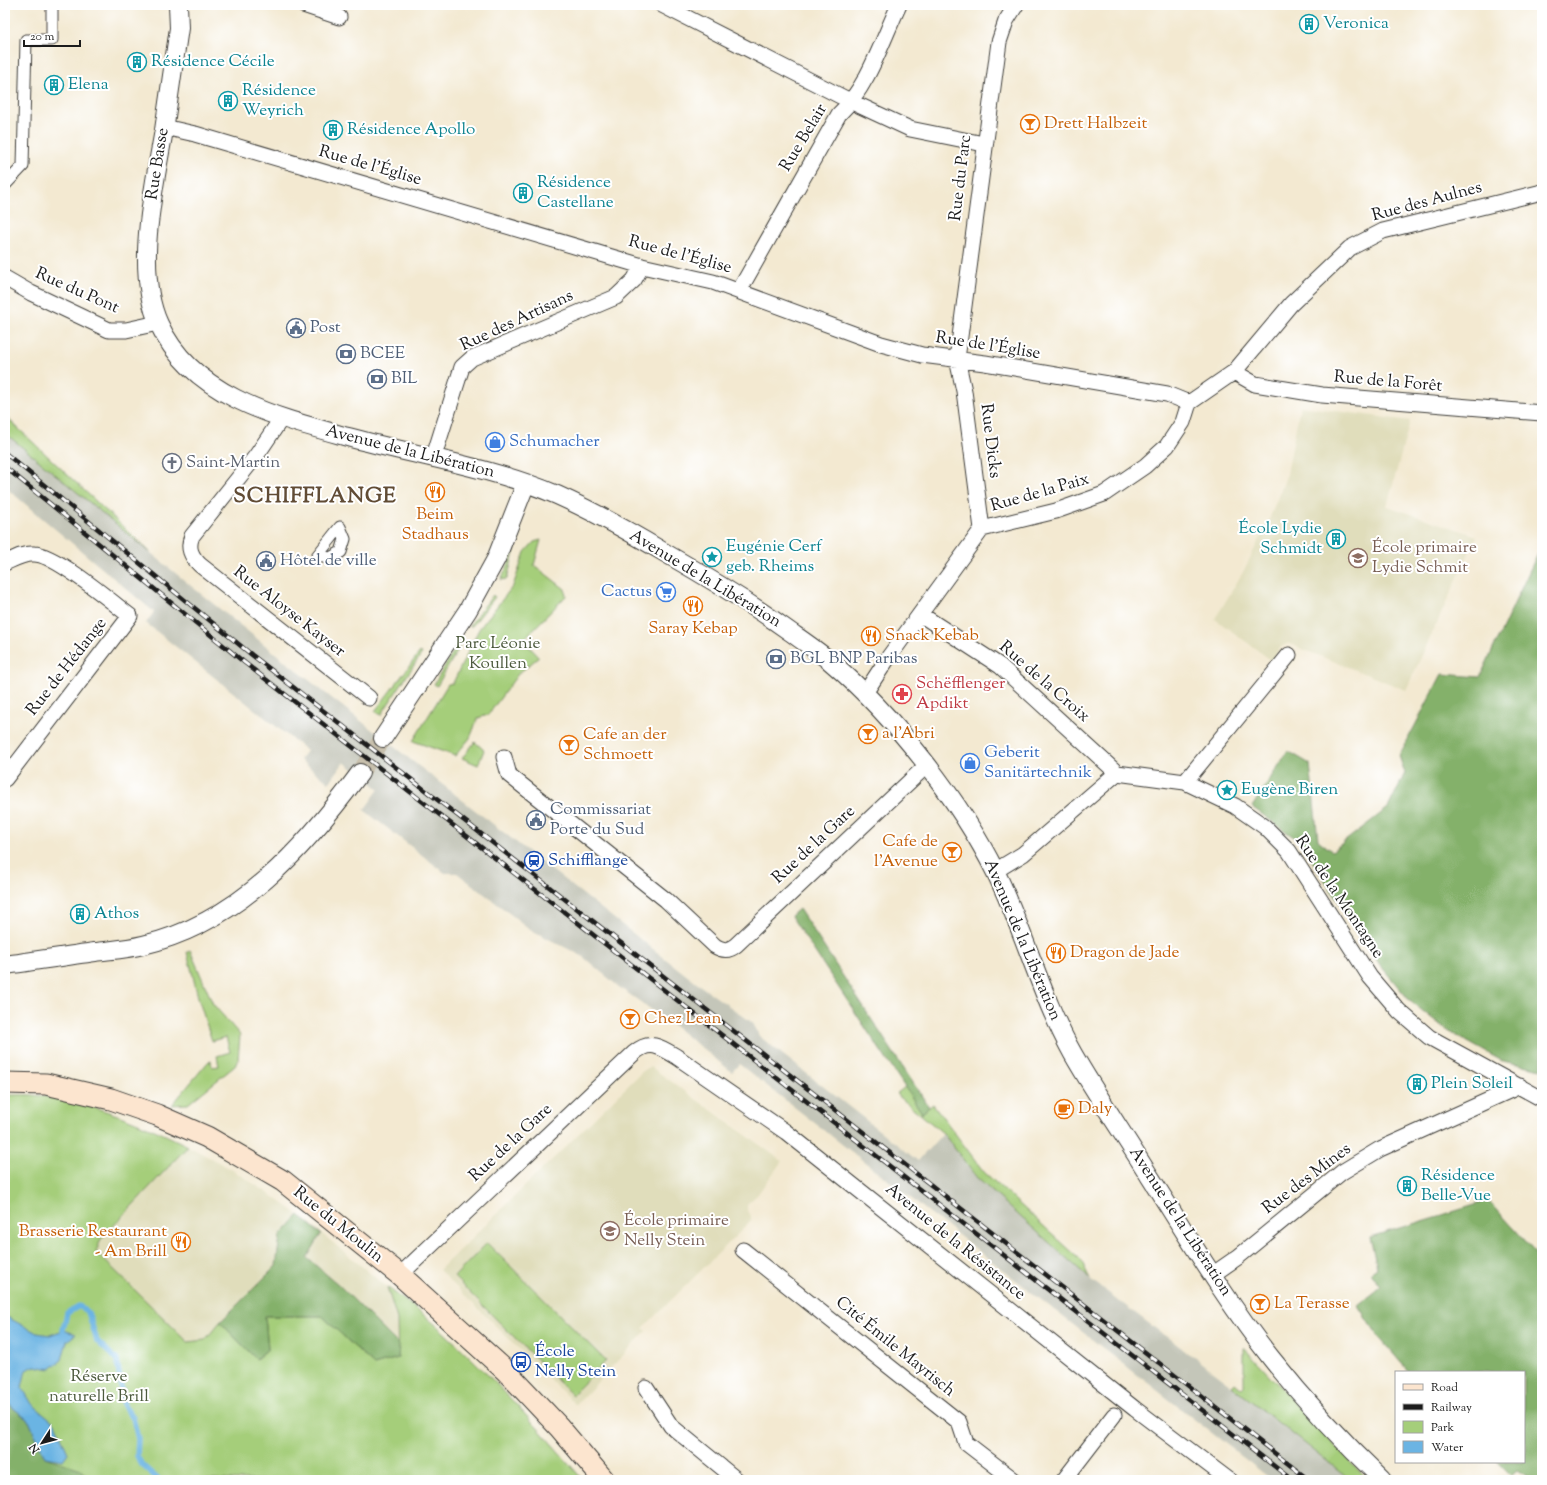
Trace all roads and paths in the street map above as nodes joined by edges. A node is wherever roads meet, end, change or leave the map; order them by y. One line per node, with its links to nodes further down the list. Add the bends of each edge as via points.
1 (52, 5): 11 (street, via 52,40 26,40 23,166)
2 (178, 5): 9 (street, Rue Basse, via 179,28)
3 (303, 5): 7 (street)
4 (662, 5): 8 (street)
5 (899, 5): 8 (street, Rue Belair)
6 (1016, 5): 10 (street, Rue du Parc, via 1006,21 999,42)
7 (339, 17)
8 (852, 102): 10 (street, via 910,128); 15 (street, Rue Belair, via 839,114)
9 (164, 127): 13 (street, Rue de l'Église); 16 (street, Rue Basse, via 148,244 148,290)
10 (984, 144): 17 (street, Rue du Parc)
11 (5, 185)
12 (1542, 192): 18 (street, Rue des Aulnes, via 1383,232 1350,248 1291,304)
13 (642, 266): 15 (street, Rue de l'Église, via 695,277); 22 (street, Rue des Artisans, via 634,280 616,297 472,358 462,367)
14 (5, 278): 16 (street, Rue du Pont, via 109,330 126,330)
15 (739, 291): 17 (street, Rue de l'Église, via 881,344 922,355)
16 (158, 323): 21 (street, Avenue de la Libération, via 172,347 210,383 242,403)
17 (957, 359): 19 (street, Rue de l'Église, via 1167,394); 24 (street, Rue Dicks, via 964,391)
18 (1234, 372): 19 (street); 20 (street, Rue de la Forêt, via 1256,384 1322,395)
19 (1189, 403): 24 (street, Rue de la Paix, via 1183,422 1167,446 1145,466 1104,494 1056,511)
20 (1542, 413)
21 (281, 419): 22 (street, Avenue de la Libération); 29 (street, Rue Aloyse Kayser, via 256,456 192,536 190,551 200,566)
22 (433, 459): 23 (street, Avenue de la Libération)
23 (526, 483): 28 (street, Avenue de la Libération, via 560,496 636,536 748,602 827,658); 30 (street, via 496,559 468,610)
24 (982, 529): 26 (street, Rue de la Paix)
25 (5, 564): 35 (street, Rue de Hédange, via 21,555 48,557 88,583 130,616)
26 (920, 614): 28 (street, Rue de la Paix); 34 (street, Rue de la Croix, via 1000,666)
27 (1289, 655): 36 (street)
28 (865, 693): 32 (street, Avenue de la Libération)
29 (369, 698)
30 (383, 738)
31 (504, 757): 32 (street, Rue de la Gare, via 509,776 666,900 721,950 736,946)
32 (926, 766): 37 (street, Avenue de la Libération, via 957,808)
33 (360, 773): 38 (street, via 326,818 293,854 241,901 205,923 143,945)
34 (1117, 773): 36 (street, Rue de la Montagne); 37 (street, via 1023,854)
35 (5, 779)
36 (1185, 782): 41 (street, Rue de la Montagne, via 1235,806 1265,827 1289,851 1370,977 1399,1011 1430,1037 1484,1069)
37 (995, 872): 45 (street, Avenue de la Libération, via 1051,1008 1072,1051)
38 (5, 965)
39 (651, 1044): 44 (street, Rue de la Gare, via 634,1053); 52 (street, Avenue de la Résistance, via 677,1057 786,1132 1130,1405)
40 (5, 1083): 44 (main road, Rue du Moulin, via 46,1084 111,1099 195,1131 283,1181)
41 (1520, 1086): 42 (street, Rue de la Montagne); 45 (street, Rue des Mines, via 1380,1149 1342,1172 1238,1257)
42 (1542, 1099)
43 (743, 1250): 50 (street, Cité Émile Mayrisch, via 958,1422 966,1442)
44 (400, 1275): 48 (main road, Rue du Moulin, via 506,1371)
45 (1212, 1275): 53 (street, Avenue de la Libération, via 1270,1356 1306,1400 1358,1457)
46 (646, 1388): 49 (street, via 671,1426)
47 (1114, 1415): 51 (street)
48 (604, 1480)
49 (737, 1480)
50 (1014, 1480)
51 (1064, 1480)
52 (1229, 1480)
53 (1383, 1480)

